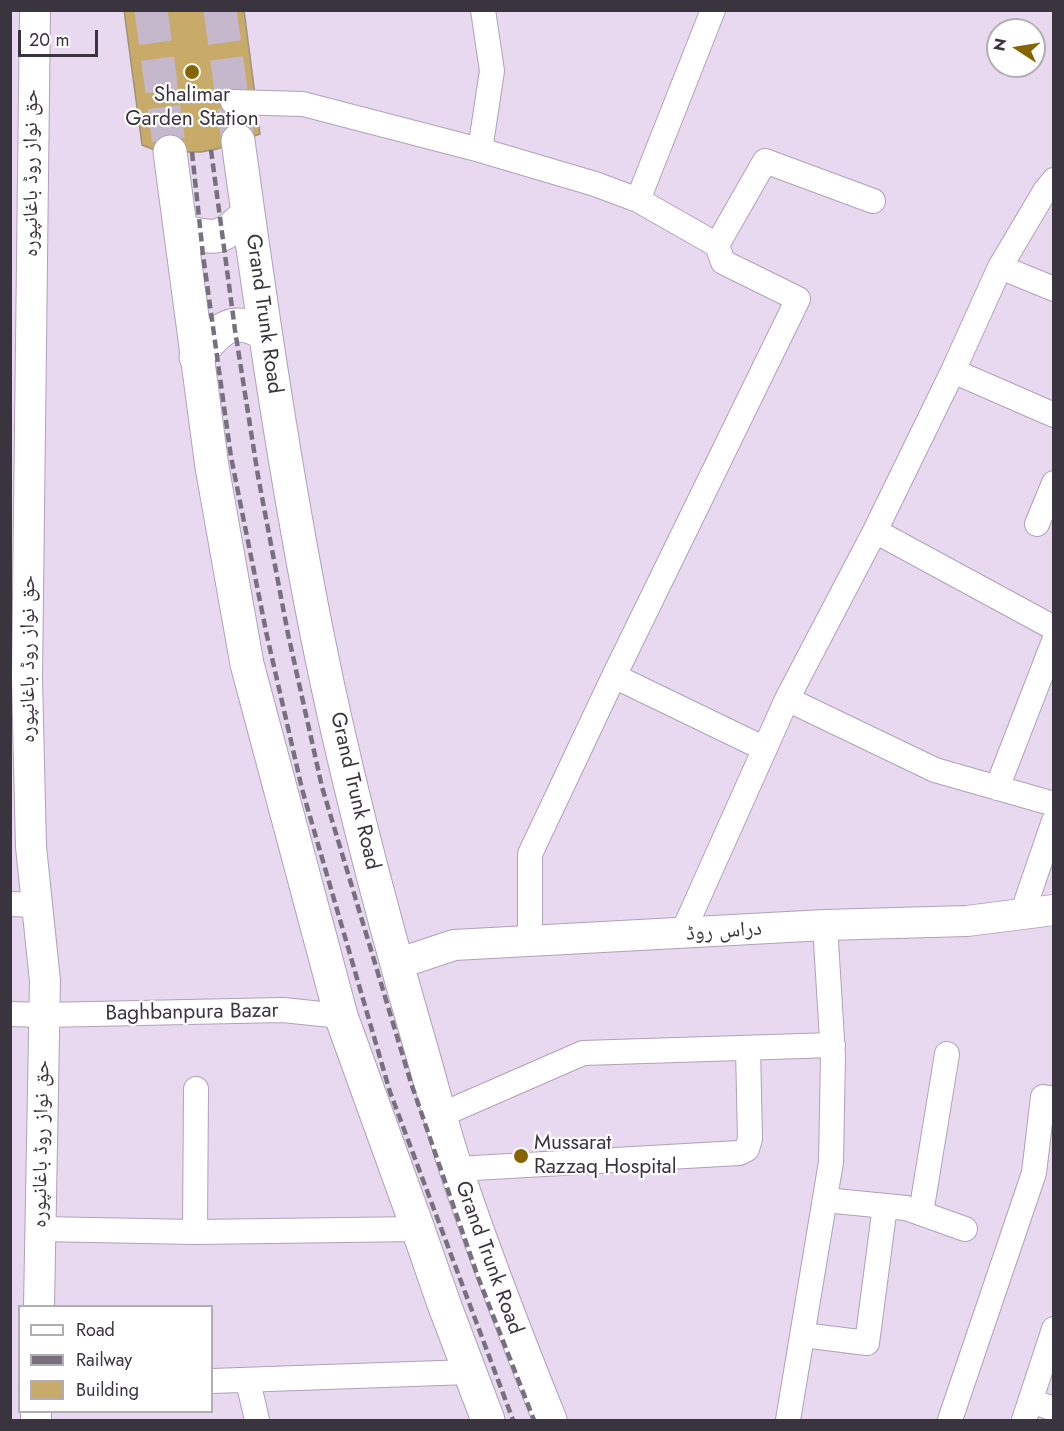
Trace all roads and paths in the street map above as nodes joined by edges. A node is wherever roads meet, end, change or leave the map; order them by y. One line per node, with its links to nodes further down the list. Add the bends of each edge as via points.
1 (34, 10): 17 (street, حق نواز روڈ باغانپورہ)
2 (483, 10): 6 (street, via 492,70)
3 (713, 10): 9 (street)
4 (233, 102): 6 (street, via 303,104)
5 (238, 141): 11 (main road, Grand Trunk Road)
6 (480, 150): 9 (street)
7 (170, 152): 12 (main road)
8 (1053, 180): 14 (street)
9 (638, 200): 13 (street)
10 (873, 201): 13 (street, via 765,161)
11 (248, 213): 12 (main road, via 222,236 204,237); 16 (main road, Grand Trunk Road)
12 (181, 231): 18 (main road)
13 (717, 245): 26 (street, via 723,262 798,299)
14 (1000, 267): 15 (street); 19 (street)
15 (1053, 289)
16 (264, 333): 18 (main road, via 235,324 220,329); 39 (main road, Grand Trunk Road, via 319,642)
17 (21, 343): 32 (street, حق نواز روڈ باغانپورہ, via 27,678)
18 (196, 357): 42 (main road, via 213,478 247,664)
19 (953, 371): 20 (street); 23 (street)
20 (1053, 415)
21 (1053, 483): 22 (street)
22 (1037, 524)
23 (875, 531): 24 (street); 27 (street)
24 (1053, 628)
25 (1053, 641): 29 (street)
26 (614, 675): 28 (street); 38 (street, via 530,854)
27 (787, 699): 28 (street); 29 (street, via 935,770)
28 (765, 749): 37 (street)
29 (997, 788): 30 (street)
30 (1053, 804)
31 (1053, 821): 35 (street)
32 (21, 846): 33 (street, حق نواز روڈ باغانپورہ)
33 (24, 904): 41 (street, حق نواز روڈ باغانپورہ, via 45,981)
34 (1053, 910): 35 (street, دراس روڈ)
35 (1022, 914): 36 (street, دراس روڈ, via 967,921)
36 (825, 926): 37 (street, دراس روڈ); 43 (street)
37 (682, 934): 38 (street, دراس روڈ)
38 (530, 942): 39 (street, دراس روڈ, via 454,945)
39 (397, 964): 48 (main road, Grand Trunk Road)
40 (10, 1014): 41 (street, Baghbanpura Bazar)
41 (44, 1015): 42 (street, Baghbanpura Bazar, via 284,1010); 53 (street, حق نواز روڈ باغانپورہ)
42 (341, 1016): 54 (main road)
43 (832, 1045): 44 (street); 50 (street, via 831,1162)
44 (748, 1048): 48 (street, via 583,1053); 49 (street, via 750,1139 747,1149 739,1154)
45 (947, 1054): 52 (street)
46 (196, 1089): 56 (street)
47 (1053, 1099): 69 (street, via 1043,1097 1034,1173)
48 (441, 1115): 49 (main road, Grand Trunk Road)
49 (456, 1169): 67 (main road, Grand Trunk Road)
50 (825, 1200): 51 (street); 59 (street)
51 (885, 1206): 52 (street); 59 (street, via 867,1343)
52 (921, 1213): 55 (street)
53 (41, 1228): 56 (street); 57 (street, حق نواز روڈ باغانپورہ)
54 (418, 1229): 56 (street); 60 (main road)
55 (965, 1229)
56 (195, 1232)
57 (39, 1305)
58 (1053, 1329): 64 (street)
59 (803, 1335): 68 (street)
60 (469, 1372): 62 (street); 66 (main road)
61 (213, 1381): 62 (street)
62 (248, 1381): 65 (street)
63 (1053, 1409): 64 (street)
64 (1027, 1411)
65 (257, 1420)
66 (488, 1420)
67 (550, 1420)
68 (788, 1420)
69 (950, 1420)

